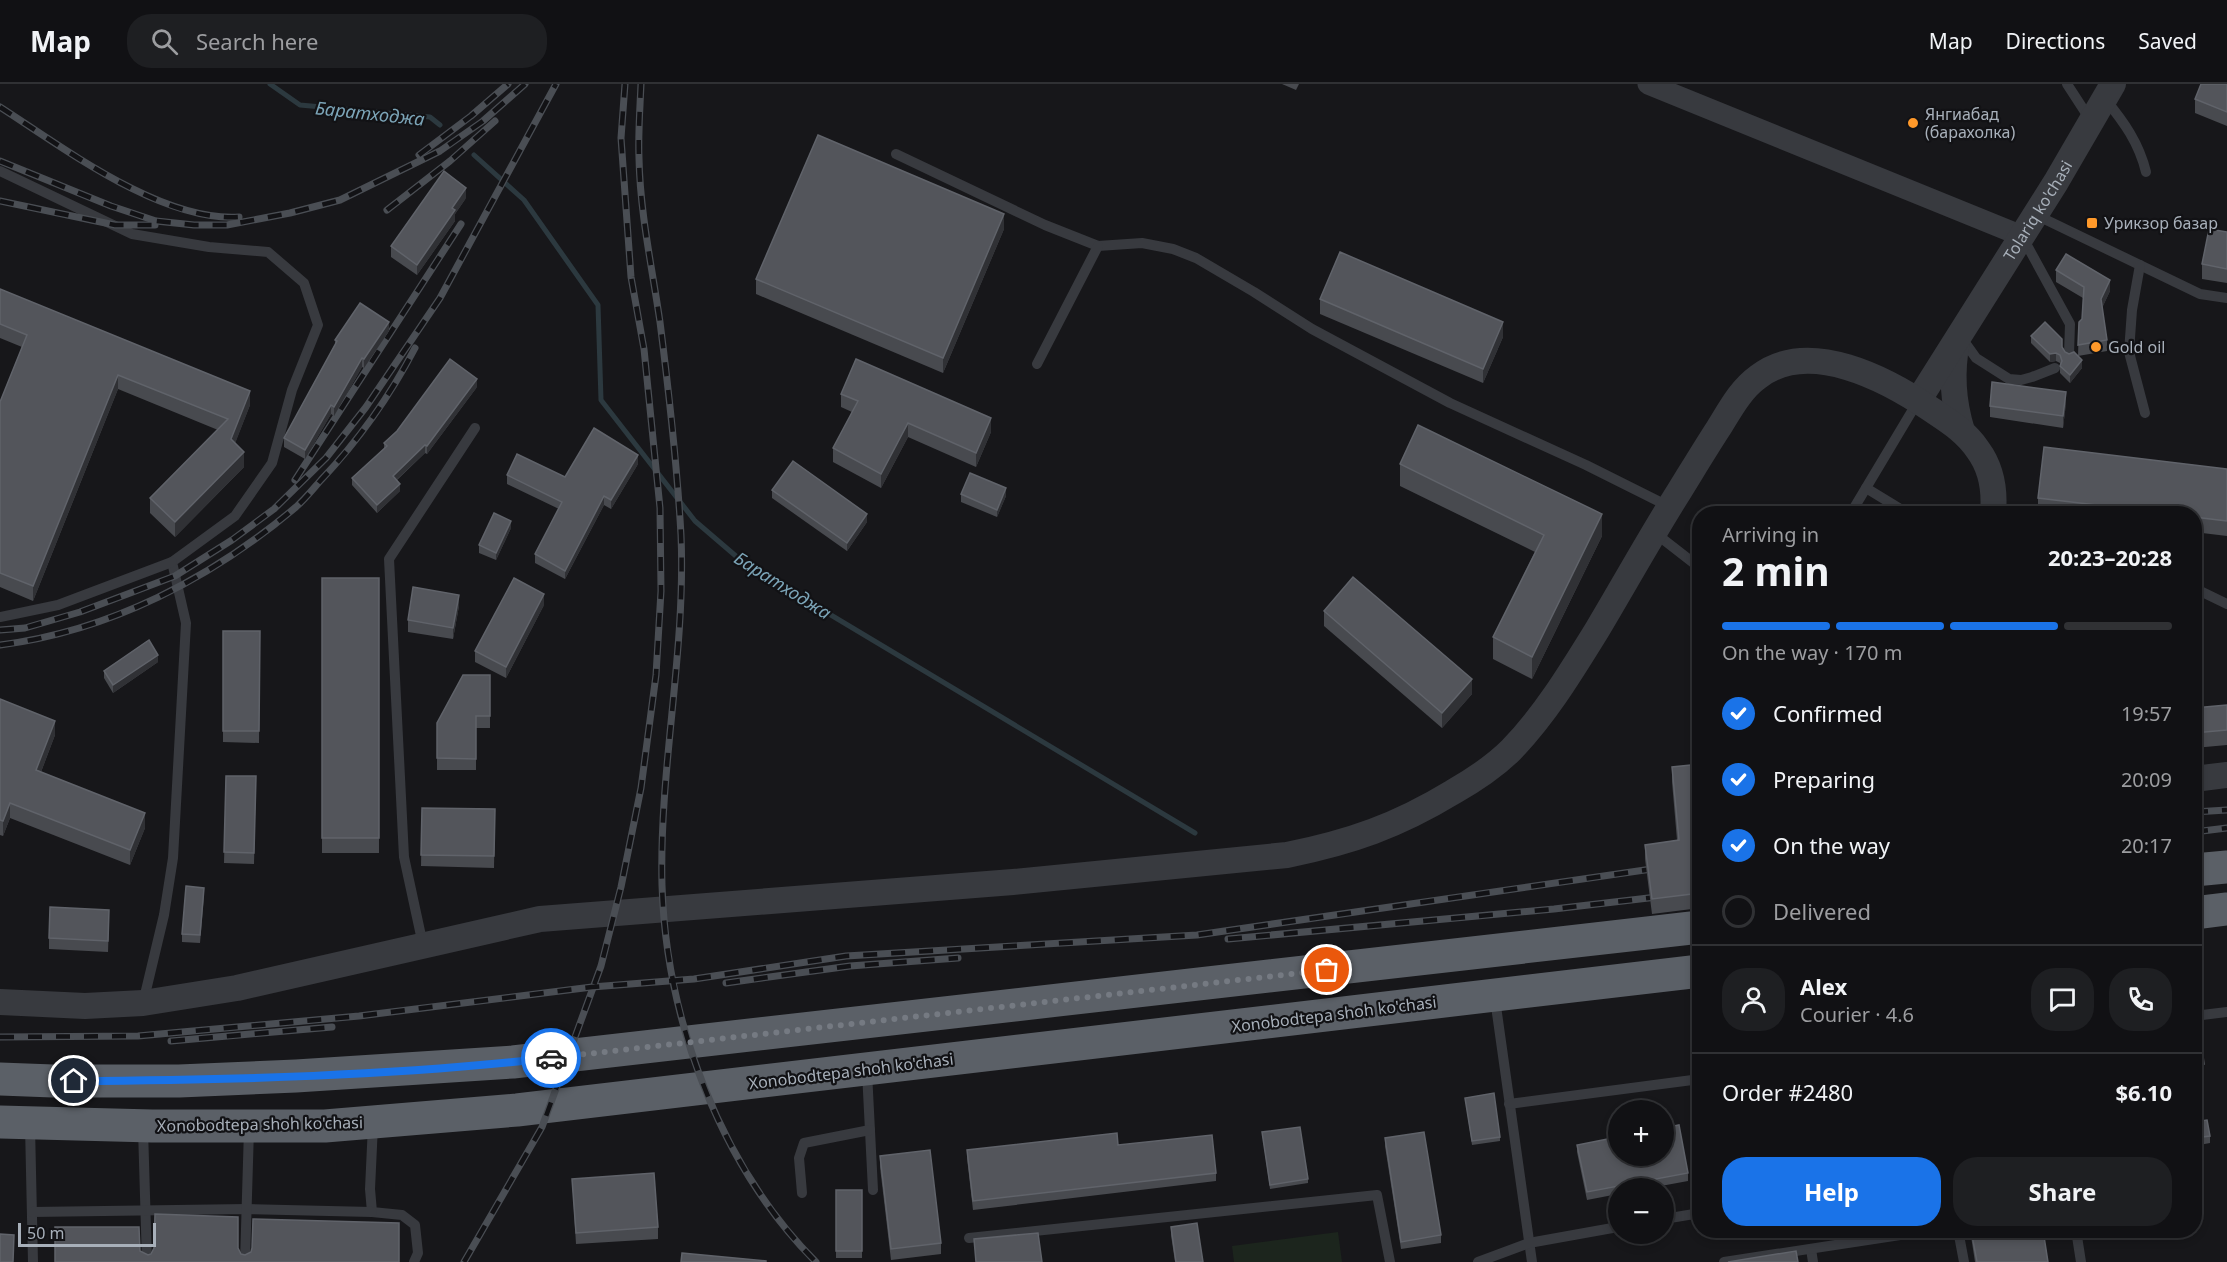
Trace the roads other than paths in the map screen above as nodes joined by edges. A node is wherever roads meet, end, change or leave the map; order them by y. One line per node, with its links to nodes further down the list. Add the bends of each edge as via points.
1 (1648, 84): 9 (street)
2 (2067, 84): 4 (lane)
3 (2109, 91): 4 (street, Tolariq ko'chasi); 7 (lane, via 2142,154)
4 (2092, 122): 8 (street, Tolariq ko'chasi)
5 (896, 154): 10 (lane)
6 (0, 171): 27 (lane, via 132,234 268,252 304,283 318,325 292,390 272,463 235,516)
7 (2146, 172)
8 (2036, 214): 9 (street, Tolariq ko'chasi); 11 (lane)
9 (2022, 236): 13 (street, Tolariq ko'chasi); 14 (lane, via 2070,324)
10 (1098, 246): 15 (lane); 25 (lane, via 1142,243 1196,258 1312,329 1450,403)
11 (2140, 265): 12 (lane, via 2200,294); 18 (lane, via 2128,352)
12 (2227, 298)
13 (1959, 335): 16 (lane, via 1976,358 2009,379 2021,380); 17 (street, Tolariq ko'chasi); 20 (street, Tolariq ko'chasi, via 1954,390)
14 (2069, 354)
15 (1037, 364)
16 (2055, 368)
17 (1918, 401): 20 (street); 21 (lane, Tolariq ko'chasi); 25 (street, via 1893,386 1835,364 1815,361 1775,367 1750,383 1736,400)
18 (2145, 413)
19 (475, 428): 39 (lane, via 389,559 404,857)
20 (1962, 431): 24 (street, via 1980,452 1990,475)
21 (1866, 488): 22 (lane, Tolariq ko'chasi); 23 (lane)
22 (1855, 506)
23 (1896, 506)
24 (1993, 506)
25 (1670, 507): 26 (street)
26 (1655, 533): 28 (lane); 39 (street, via 1567,681 1511,750 1483,774 1436,802 1363,836 1323,848 1264,858 540,919)
27 (172, 562): 31 (lane, via 58,605); 43 (lane, via 186,623 172,858 164,915)
28 (1692, 562)
29 (2202, 592): 30 (lane)
30 (2227, 604)
31 (0, 616)
32 (2227, 775): 33 (street)
33 (2202, 777)
34 (2227, 867): 35 (highway)
35 (2202, 869)
36 (2227, 909): 37 (highway)
37 (2202, 912)
38 (1692, 928): 46 (highway)
39 (423, 946): 43 (street, via 237,988)
40 (1692, 972): 41 (highway, Xonobodtepa shoh ko'chasi)
41 (1494, 995): 48 (highway, Xonobodtepa shoh ko'chasi); 52 (lane)
42 (0, 1002): 43 (street, via 85,1006)
43 (143, 1003)
44 (2227, 1012): 45 (lane)
45 (2202, 1015)
46 (764, 1033): 47 (highway); 51 (highway)
47 (513, 1062): 49 (highway, via 179,1081); 53 (highway)
48 (867, 1069): 51 (highway, Xonobodtepa shoh ko'chasi); 58 (lane)
49 (0, 1079)
50 (1692, 1080): 52 (lane)
51 (768, 1081): 53 (highway, Xonobodtepa shoh ko'chasi)
52 (1509, 1104): 72 (lane)
53 (517, 1110): 55 (highway, Xonobodtepa shoh ko'chasi)
54 (15, 1122): 56 (highway, Xonobodtepa shoh ko'chasi); 63 (lane)
55 (374, 1122): 57 (highway, Xonobodtepa shoh ko'chasi); 64 (lane)
56 (143, 1126): 57 (highway, Xonobodtepa shoh ko'chasi); 61 (lane)
57 (249, 1126): 62 (lane)
58 (870, 1130): 59 (lane); 60 (lane, via 804,1143 799,1158)
59 (873, 1190)
60 (802, 1194)
61 (146, 1209): 62 (lane); 63 (lane); 75 (lane)
62 (246, 1209): 64 (lane); 76 (lane)
63 (32, 1212): 74 (lane)
64 (372, 1212): 77 (lane, via 402,1215 415,1226 418,1253)
65 (1692, 1214): 66 (lane)
66 (1674, 1217)
67 (1608, 1229): 72 (lane)
68 (969, 1238): 78 (lane, via 1377,1195)
69 (1882, 1238): 73 (lane)
70 (1960, 1238): 83 (lane)
71 (2077, 1238): 84 (lane)
72 (1529, 1243): 79 (lane); 80 (lane)
73 (1811, 1249): 81 (lane); 82 (lane)
74 (33, 1262)
75 (147, 1262)
76 (245, 1262)
77 (414, 1262)
78 (1390, 1262)
79 (1478, 1262)
80 (1532, 1262)
81 (1724, 1262)
82 (1813, 1262)
83 (1964, 1262)
84 (2081, 1262)

